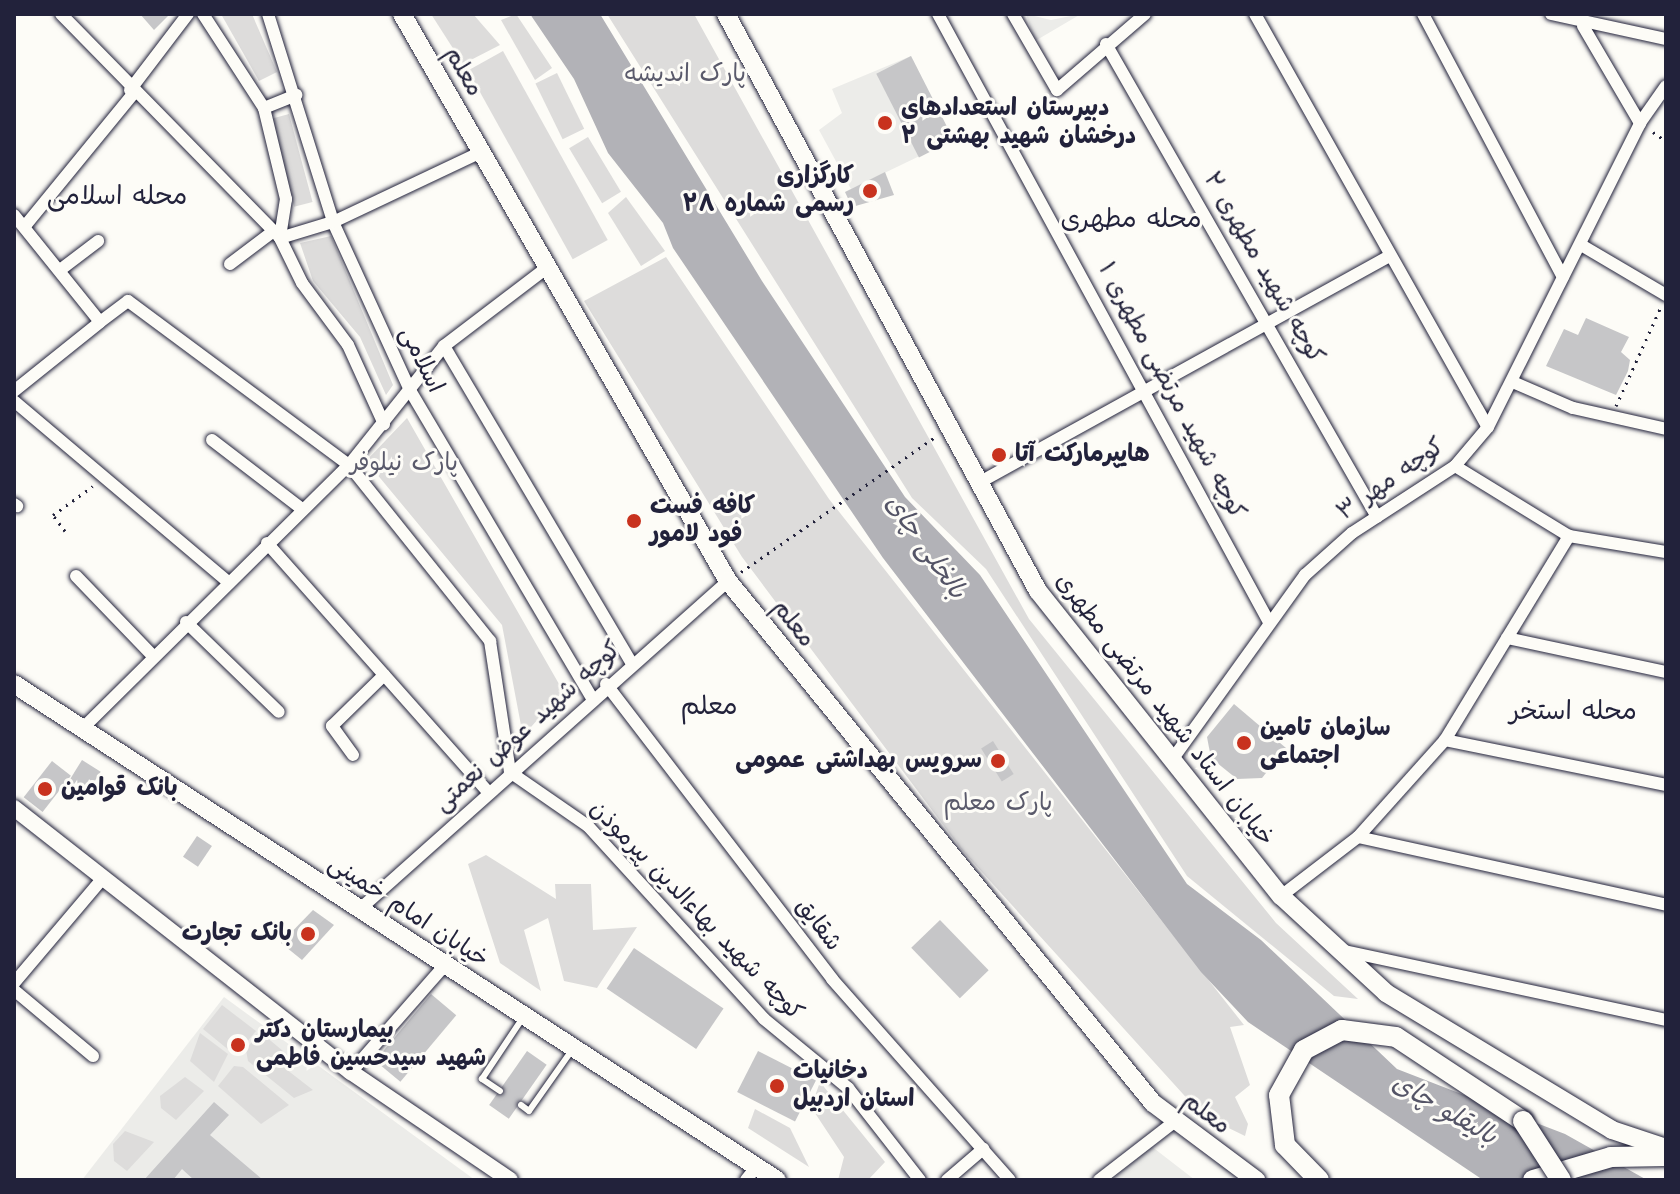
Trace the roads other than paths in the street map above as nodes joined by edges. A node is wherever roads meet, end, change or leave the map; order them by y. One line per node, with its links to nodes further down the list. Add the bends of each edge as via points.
1 (61, 14): 17 (street)
2 (188, 14): 17 (street)
3 (203, 14): 19 (street)
4 (268, 14): 18 (street, اسلامی)
5 (402, 14): 21 (main road, معلم)
6 (726, 14): 48 (main road, خیابان استاد شهید مرتضی مطهری)
7 (938, 14): 38 (street, کوچه شهید مرتضی مطهری ۱)
8 (1013, 14): 15 (street, via 1057,90)
9 (1145, 14): 15 (street)
10 (1255, 14): 28 (street)
11 (1423, 14): 32 (street)
12 (1551, 14): 13 (street)
13 (1583, 26): 14 (street); 20 (street)
14 (1666, 39)
15 (1106, 44): 34 (street, کوچه شهید مطهری ۲)
16 (1666, 86): 20 (street, کوچه مهر ۳)
17 (132, 92): 24 (street); 25 (street)
18 (296, 95): 19 (street); 23 (street, اسلامی)
19 (264, 108): 25 (street, via 286,199)
20 (1640, 123): 27 (street, کوچه مهر ۳)
21 (481, 152): 23 (street); 30 (main road, معلم)
22 (14, 215): 24 (street)
23 (333, 222): 25 (street); 40 (street, اسلامی)
24 (25, 226): 31 (street)
25 (276, 235): 29 (street); 42 (street, via 302,283 348,345)
26 (98, 241): 31 (street)
27 (1581, 245): 32 (street, کوچه مهر ۳); 33 (street)
28 (1389, 256): 34 (street); 43 (street)
29 (230, 264)
30 (549, 266): 36 (street); 55 (main road, معلم)
31 (60, 270): 35 (street)
32 (1563, 277): 37 (street, کوچه مهر ۳)
33 (1666, 295)
34 (1270, 321): 38 (street); 50 (street, کوچه شهید مطهری ۲)
35 (100, 322): 39 (street); 46 (street, via 128,301)
36 (444, 346): 40 (street); 61 (street)
37 (1515, 383): 43 (street, کوچه مهر ۳); 44 (street, via 1611,417)
38 (1147, 389): 48 (street); 58 (street, کوچه شهید مرتضی مطهری ۱)
39 (14, 391)
40 (411, 392): 42 (street); 66 (street, اسلامی)
41 (14, 401): 56 (street)
42 (384, 424): 46 (street)
43 (1488, 427): 47 (street, کوچه مهر ۳)
44 (1666, 429)
45 (212, 440): 49 (street)
46 (349, 465): 49 (street); 72 (street, via 490,641)
47 (1455, 466): 50 (street, کوچه مهر ۳); 51 (street)
48 (982, 481): 71 (main road, خیابان استاد شهید مرتضی مطهری, via 1038,591)
49 (302, 509): 52 (street)
50 (1377, 517): 58 (street, کوچه مهر ۳, via 1325,555)
51 (1569, 536): 53 (street); 59 (street)
52 (267, 543): 56 (street); 63 (street)
53 (1666, 552)
54 (76, 576): 60 (street)
55 (728, 581): 61 (street, کوچه شهید عوض نعمتی); 92 (main road, معلم, via 954,866)
56 (228, 582): 57 (street)
57 (186, 622): 60 (street); 67 (street)
58 (1269, 622): 71 (street, کوچه مهر ۳)
59 (1507, 638): 62 (street); 69 (street)
60 (153, 656): 68 (street)
61 (631, 662): 65 (street, کوچه شهید عوض نعمتی)
62 (1666, 672)
63 (384, 675): 70 (street, via 332,726); 74 (street)
64 (14, 684): 68 (main road, خیابان امام خمینی)
65 (606, 684): 66 (street, کوچه شهید عوض نعمتی); 94 (street, شقایق, via 832,979)
66 (592, 698): 72 (street, کوچه شهید عوض نعمتی)
67 (279, 712)
68 (82, 729): 80 (main road, خیابان امام خمینی)
69 (1445, 740): 73 (street); 76 (street)
70 (353, 755)
71 (1172, 760): 78 (main road, خیابان استاد شهید مرتضی مطهری)
72 (510, 772): 74 (street, کوچه شهید عوض نعمتی); 100 (street, کوچه شهید بهاءالدین پیرموذن, via 588,826 764,1019 848,1088)
73 (1666, 785)
74 (488, 792): 80 (street, کوچه شهید عوض نعمتی)
75 (14, 808): 77 (street)
76 (1358, 837): 78 (street); 79 (street)
77 (104, 877): 83 (street); 89 (street)
78 (1281, 896): 81 (main road, خیابان استاد شهید مرتضی مطهری)
79 (1666, 905)
80 (360, 909): 82 (main road, خیابان امام خمینی)
81 (1333, 949): 86 (street); 93 (main road, خیابان استاد شهید مرتضی مطهری, via 1429,1020 1612,1130)
82 (445, 965): 85 (main road, خیابان امام خمینی); 89 (street)
83 (14, 983)
84 (14, 990): 88 (street)
85 (524, 1016): 87 (main road, خیابان امام خمینی); 90 (lane, via 482,1079)
86 (1666, 1020)
87 (573, 1048): 91 (lane, via 529,1111); 96 (main road, خیابان امام خمینی)
88 (93, 1056)
89 (351, 1072): 98 (street)
90 (500, 1091)
91 (521, 1105)
92 (1174, 1122): 97 (main road, معلم); 103 (street)
93 (1666, 1148)
94 (983, 1149): 101 (street); 102 (street, شقایق)
95 (1666, 1156): 105 (main road, via 1611,1157)
96 (751, 1173): 99 (main road, خیابان امام خمینی)
97 (1246, 1177)
98 (510, 1180)
99 (777, 1180)
100 (920, 1180)
101 (947, 1180)
102 (1010, 1180)
103 (1099, 1180)
104 (1319, 1180): 106 (main road, bridge, via 1285,1145 1279,1095 1304,1050 1356,1028 1396,1037 1523,1121)
105 (1533, 1180)
106 (1561, 1180)

